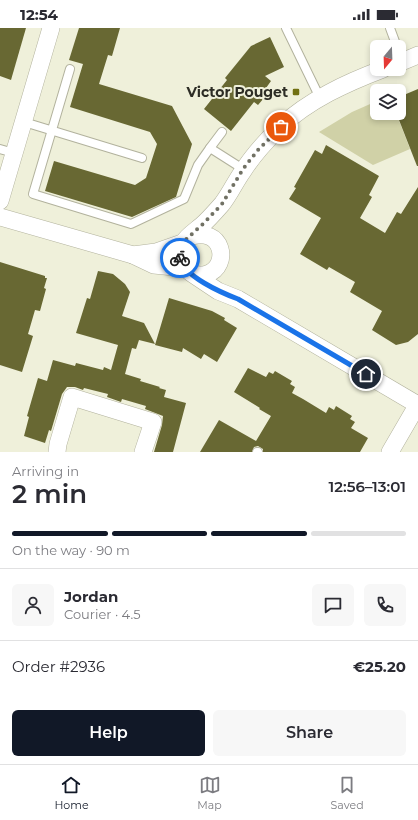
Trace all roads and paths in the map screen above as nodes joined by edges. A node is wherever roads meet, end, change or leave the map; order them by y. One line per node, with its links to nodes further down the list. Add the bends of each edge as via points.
1 (51, 28): 8 (street)
2 (286, 28): 7 (lane)
3 (390, 28): 4 (lane)
4 (396, 40)
5 (70, 69): 9 (lane)
6 (370, 75): 7 (street)
7 (320, 98): 14 (street, via 281,127)
8 (24, 122): 9 (lane); 12 (street)
9 (51, 130): 11 (lane, via 33,194 131,224 184,199 198,165); 13 (lane)
10 (222, 132): 11 (lane)
11 (210, 148): 14 (lane)
12 (7, 151): 15 (street)
13 (142, 158)
14 (243, 169): 16 (street)
15 (0, 201)
16 (222, 204): 18 (street); 19 (street, via 218,226)
17 (0, 217): 20 (street)
18 (186, 240): 19 (street, via 197,234 206,234 214,238); 20 (street, via 156,252); 22 (street, via 179,251 180,260)
19 (219, 246): 21 (street)
20 (133, 255): 22 (street, via 154,265)
21 (219, 263): 22 (street, via 207,274 199,275); 23 (street, via 226,284)
22 (187, 270): 23 (street, via 218,291)
23 (238, 299): 24 (street)
24 (418, 404): 27 (street)
25 (57, 452): 26 (street, via 72,397 152,422)
26 (143, 452)
27 (390, 452)

